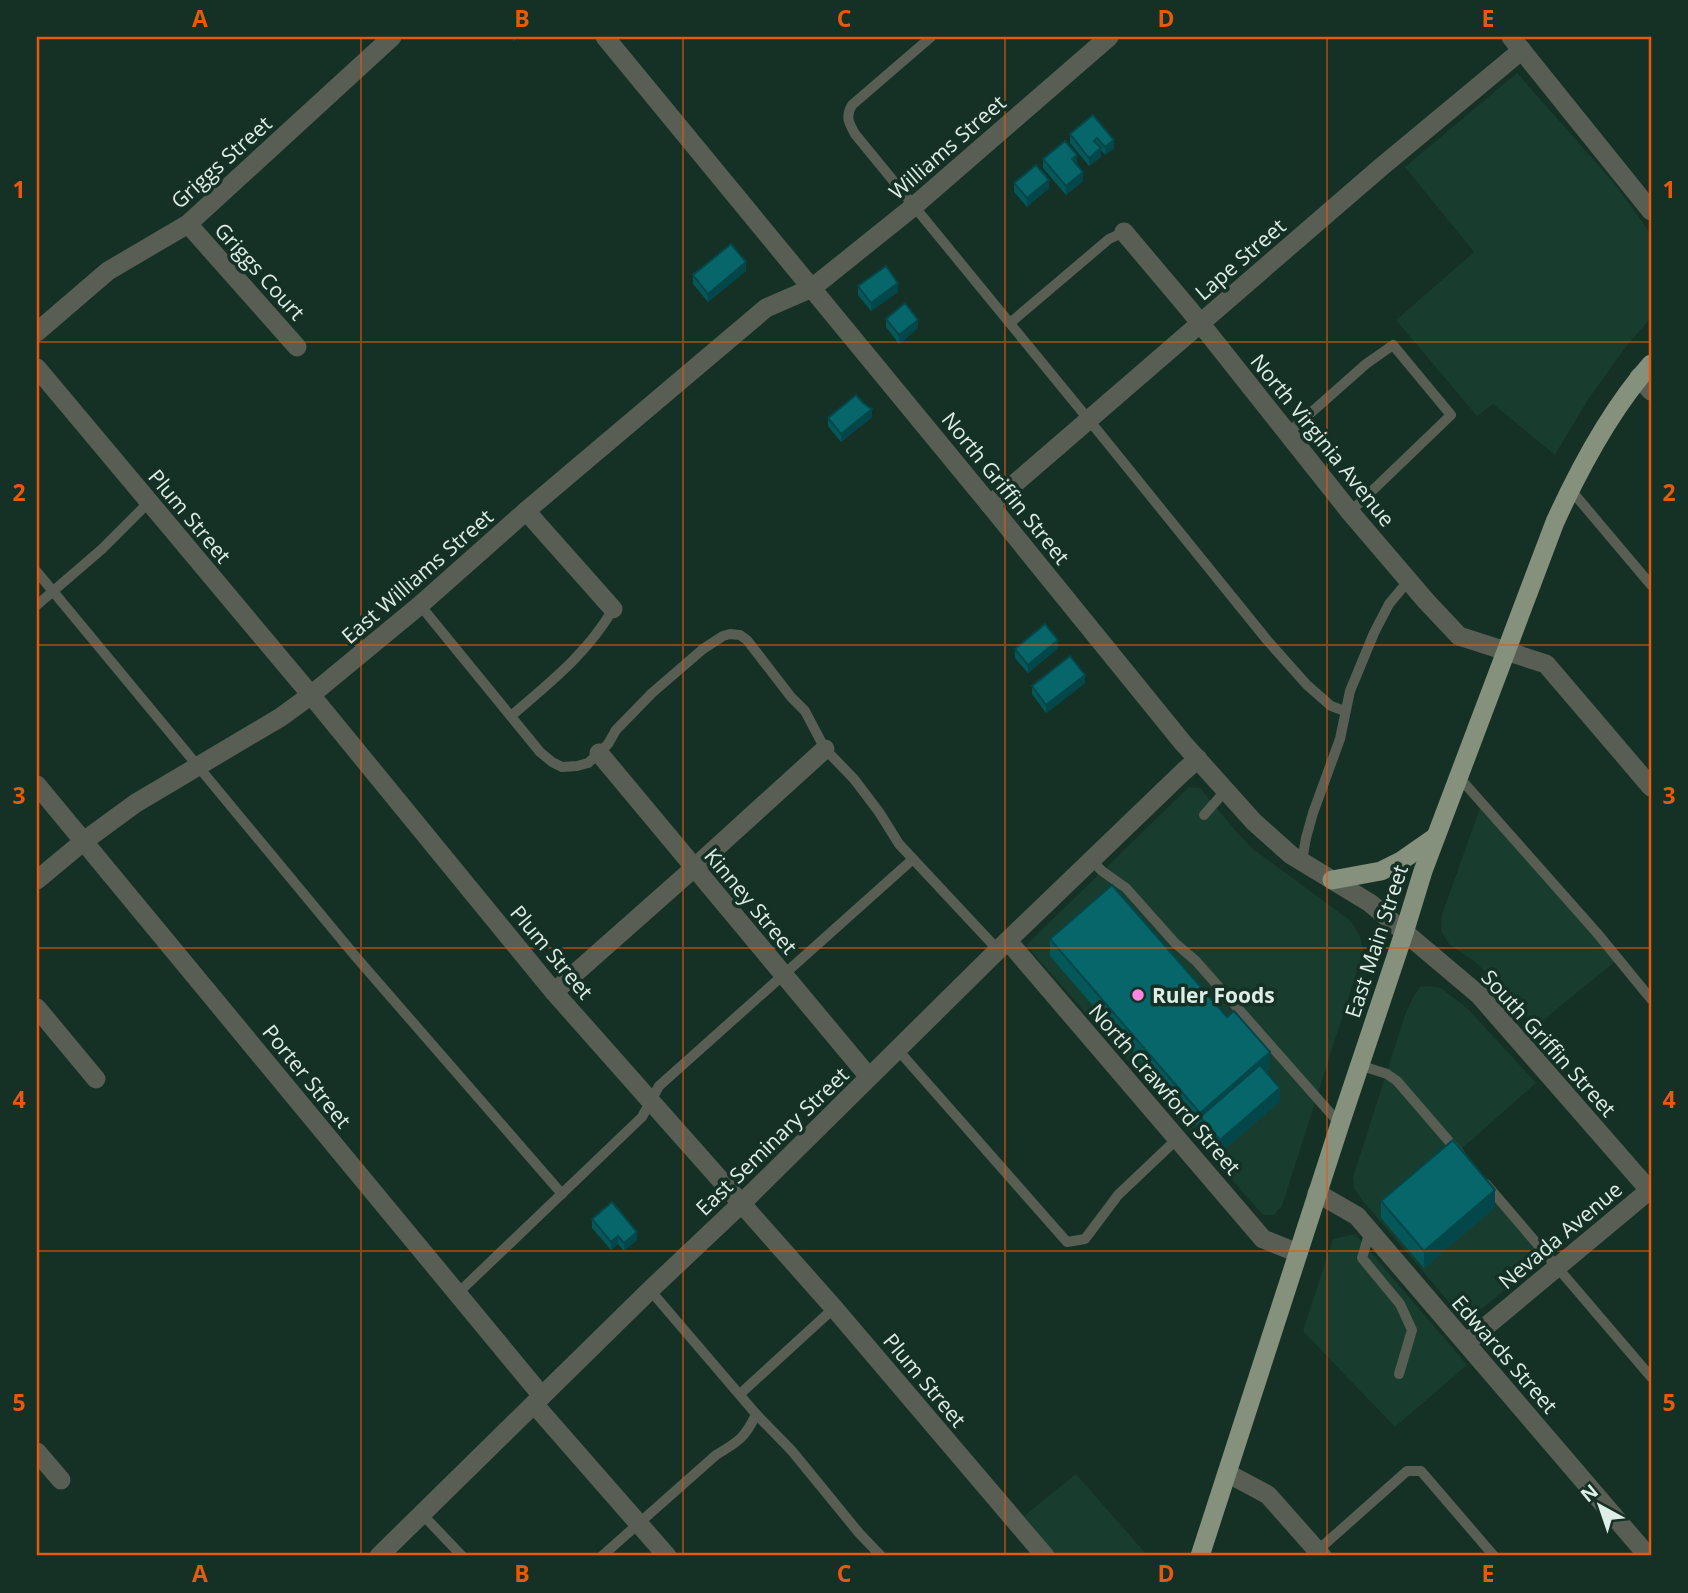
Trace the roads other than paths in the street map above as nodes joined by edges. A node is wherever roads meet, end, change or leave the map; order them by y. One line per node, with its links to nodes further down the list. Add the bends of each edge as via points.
1 (392, 37): 8 (street, Griggs Street)
2 (605, 37): 10 (street, North Griffin Street)
3 (931, 37): 6 (lane, via 848,113 855,134)
4 (1109, 37): 6 (street, Williams Street)
5 (1516, 43): 7 (street); 12 (street, Lape Street)
6 (913, 207): 10 (street, Williams Street); 11 (lane)
7 (1651, 211)
8 (188, 224): 13 (street, Griggs Street, via 108,271); 14 (street, Griggs Court)
9 (1124, 232): 11 (lane, via 1109,239); 12 (street, North Virginia Avenue)
10 (812, 288): 21 (street, North Griffin Street); 22 (street, East Williams Street, via 766,308)
11 (1010, 323): 17 (lane)
12 (1199, 324): 17 (street, Lape Street); 18 (street, North Virginia Avenue)
13 (37, 332)
14 (298, 347)
15 (37, 368): 20 (street, Plum Street)
16 (1647, 377): 19 (main road, East Main Street, via 1595,442)
17 (1089, 419): 21 (street, Lape Street); 33 (lane, via 1275,649 1307,685 1331,706)
18 (1288, 433): 23 (street, North Virginia Avenue); 23 (lane, via 1393,345 1451,415)
19 (1570, 489): 26 (lane); 31 (main road, East Main Street)
20 (149, 502): 27 (lane); 32 (street, Plum Street)
21 (990, 505): 37 (street, North Griffin Street)
22 (526, 511): 29 (street, East Williams Street); 30 (street)
23 (1350, 512): 25 (street, North Virginia Avenue)
24 (37, 572): 27 (lane)
25 (1409, 580): 31 (street, North Virginia Avenue, via 1459,636); 33 (lane, via 1374,633)
26 (1651, 585)
27 (52, 591): 28 (lane); 38 (lane)
28 (37, 605)
29 (420, 605): 32 (street, East Williams Street); 34 (lane)
30 (613, 609): 34 (lane, via 583,651)
31 (1506, 651): 39 (main road, East Main Street); 41 (street, North Virginia Avenue, via 1546,664)
32 (311, 695): 38 (street, East Williams Street); 55 (street, Plum Street)
33 (1345, 711): 48 (lane)
34 (510, 716): 36 (lane, via 540,752 562,767 588,763)
35 (825, 749): 36 (lane, via 805,711 747,640 730,635 702,649 652,693); 46 (lane, via 855,779); 49 (street)
36 (599, 753): 49 (street, Kinney Street)
37 (1198, 759): 42 (street, North Griffin Street); 47 (street, East Seminary Street)
38 (196, 766): 45 (street, East Williams Street); 69 (lane)
39 (1458, 776): 44 (main road, East Main Street); 56 (lane)
40 (37, 785): 45 (street, Porter Street)
41 (1651, 787)
42 (1226, 790): 43 (lane); 48 (street, North Griffin Street, via 1254,822)
43 (1203, 815)
44 (1434, 838): 51 (main road, via 1381,871); 52 (main road, East Main Street)
45 (84, 841): 50 (street, East Williams Street); 75 (street, Porter Street)
46 (913, 859): 53 (lane); 54 (lane)
47 (1091, 860): 53 (street, East Seminary Street); 63 (lane, via 1126,888 1196,961)
48 (1302, 861): 51 (street, North Griffin Street)
49 (694, 868): 54 (street, Kinney Street); 55 (street)
50 (37, 880)
51 (1332, 880): 52 (street, North Griffin Street, via 1370,903)
52 (1404, 933): 59 (main road, East Main Street); 67 (street, South Griffin Street, via 1479,995)
53 (1003, 946): 58 (street, East Seminary Street); 64 (street, North Crawford Street)
54 (783, 975): 60 (street, Kinney Street); 62 (lane, via 659,1086)
55 (554, 992): 62 (street, Plum Street)
56 (1651, 999)
57 (37, 1008): 61 (street)
58 (898, 1050): 60 (street, East Seminary Street); 64 (lane, via 1067,1242 1085,1238 1118,1195)
59 (1359, 1065): 63 (main road, East Main Street); 65 (lane, via 1397,1081)
60 (869, 1077): 70 (street, East Seminary Street)
61 (96, 1079)
62 (651, 1101): 69 (lane, via 642,1117); 70 (street, Plum Street)
63 (1340, 1124): 68 (main road, East Main Street)
64 (1177, 1139): 72 (street, North Crawford Street, via 1263,1239)
65 (1467, 1162)
66 (1475, 1172): 73 (lane)
67 (1651, 1190): 73 (street, Nevada Avenue)
68 (1317, 1193): 71 (street, Edwards Street, via 1357,1216); 72 (main road, East Main Street)
69 (562, 1194): 75 (lane)
70 (742, 1203): 74 (street, East Seminary Street); 76 (street, Plum Street)
71 (1370, 1231): 77 (street, Edwards Street); 78 (lane, via 1362,1258 1400,1304 1412,1330)
72 (1298, 1252): 84 (main road, East Main Street)
73 (1557, 1267): 77 (street, Nevada Avenue); 79 (lane)
74 (650, 1290): 80 (lane); 81 (street, East Seminary Street)
75 (457, 1294): 81 (street, Porter Street)
76 (834, 1308): 80 (lane); 94 (street, Plum Street)
77 (1466, 1343): 97 (street, Edwards Street)
78 (1399, 1374)
79 (1651, 1377)
80 (740, 1394): 82 (lane)
81 (538, 1400): 86 (street, East Seminary Street); 87 (street, Porter Street)
82 (756, 1413): 87 (lane, via 748,1431 734,1445 716,1455); 93 (lane)
83 (37, 1452): 85 (street)
84 (1227, 1473): 88 (street, via 1268,1495); 95 (main road, East Main Street)
85 (61, 1480)
86 (422, 1514): 89 (street, East Seminary Street); 90 (lane)
87 (639, 1523): 91 (lane); 92 (street, Porter Street)
88 (1319, 1554): 96 (lane, via 1408,1471 1421,1471)
89 (379, 1556)
90 (462, 1556)
91 (603, 1556)
92 (667, 1556)
93 (881, 1556)
94 (1045, 1556)
95 (1200, 1556)
96 (1494, 1556)
97 (1648, 1556)

